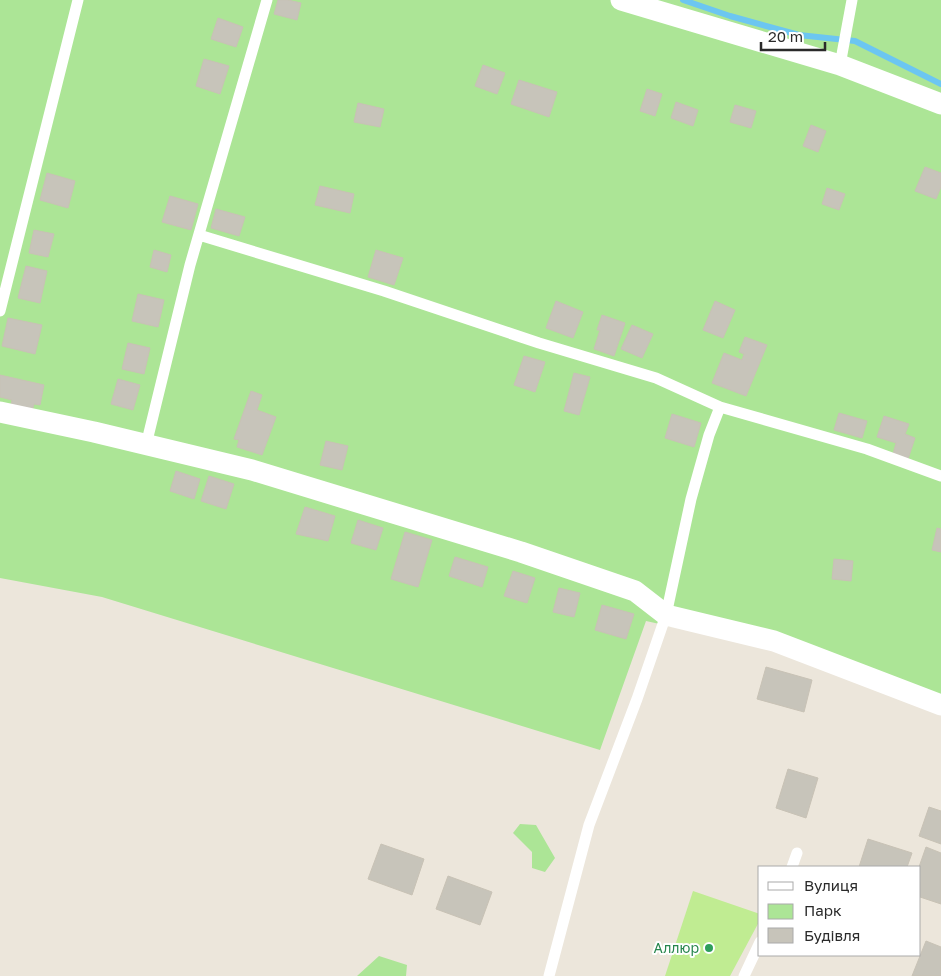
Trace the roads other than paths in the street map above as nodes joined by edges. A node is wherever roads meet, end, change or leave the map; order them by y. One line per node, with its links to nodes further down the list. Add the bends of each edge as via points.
1 (78, 0): 8 (lane)
2 (267, 0): 7 (lane)
3 (623, 0): 5 (street)
4 (852, 0): 5 (lane)
5 (842, 57): 6 (street)
6 (941, 104)
7 (199, 235): 9 (lane, via 656,378); 11 (lane)
8 (0, 311)
9 (720, 407): 12 (lane, via 867,449); 13 (lane, via 691,500)
10 (0, 412): 11 (street)
11 (146, 444): 13 (street, via 252,470 521,552 635,591)
12 (941, 476)
13 (666, 615): 14 (street, via 774,641); 18 (lane, via 588,826)
14 (941, 705)
15 (797, 853): 16 (lane)
16 (792, 866)
17 (758, 946): 19 (lane)
18 (548, 976)
19 (744, 976)

